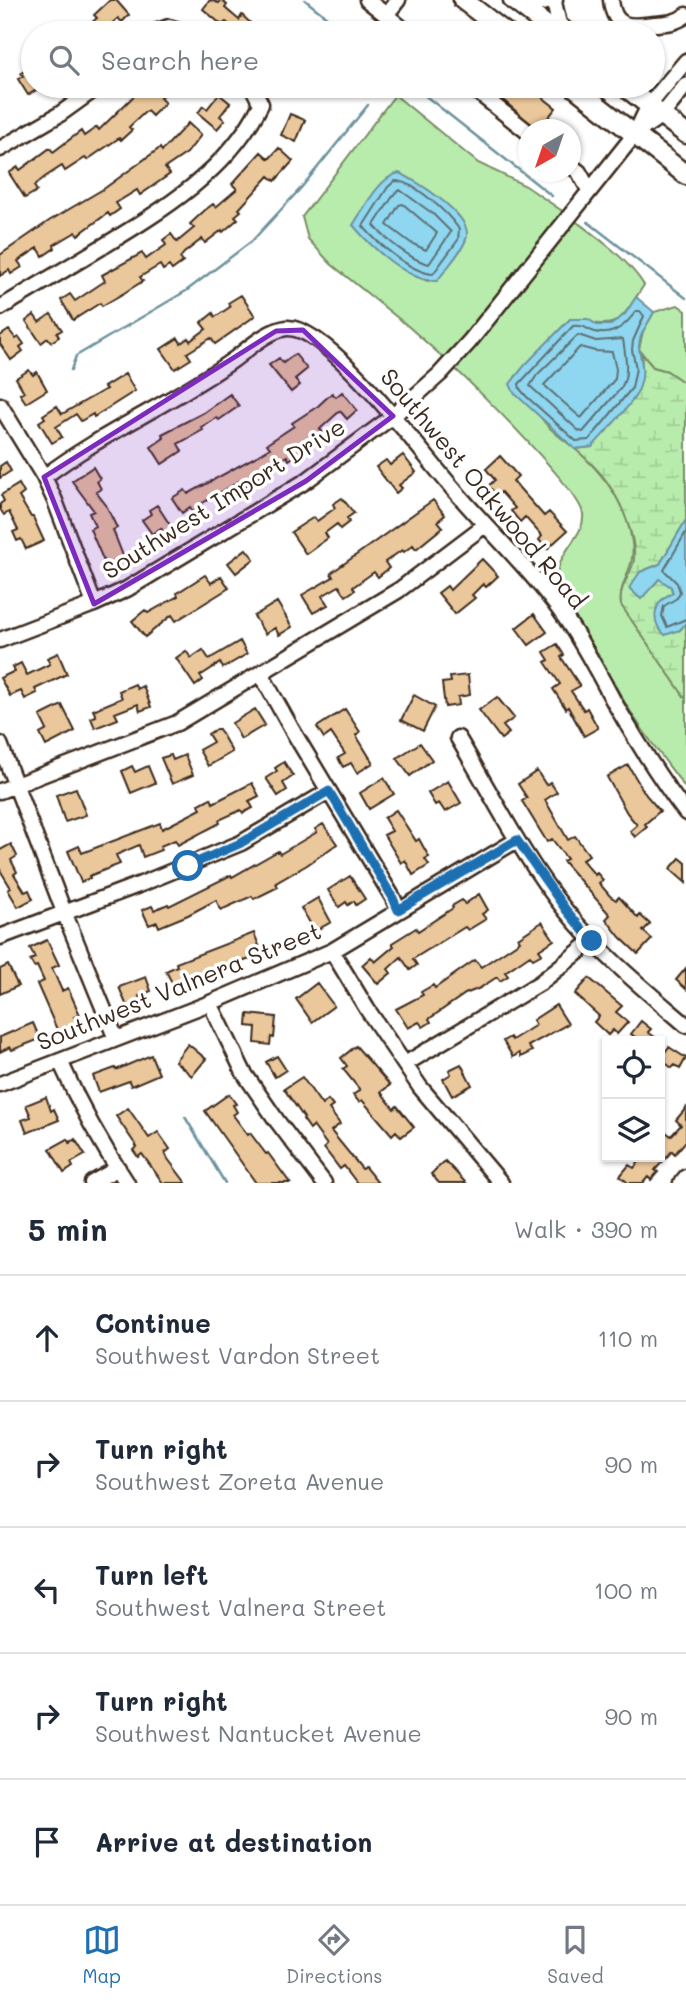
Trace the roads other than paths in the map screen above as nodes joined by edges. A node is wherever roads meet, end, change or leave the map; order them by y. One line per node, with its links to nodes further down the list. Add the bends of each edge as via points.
1 (367, 0): 7 (street)
2 (398, 0): 7 (street)
3 (463, 0): 10 (main road)
4 (611, 0): 13 (street, via 612,11)
5 (514, 1): 6 (street); 11 (main road)
6 (555, 1): 12 (street)
7 (386, 15): 9 (street)
8 (686, 15): 14 (street)
9 (393, 21)
10 (490, 21)
11 (540, 21)
12 (558, 21)
13 (620, 21)
14 (665, 23)
15 (686, 61): 17 (street, Southwest Import Drive)
16 (686, 85): 24 (street, Southwest Import Drive)
17 (665, 94)
18 (82, 98): 28 (street)
19 (258, 98): 34 (street, via 261,104 251,125 204,176 158,213)
20 (485, 98): 25 (street)
21 (588, 98): 26 (main road)
22 (640, 98): 24 (main road)
23 (663, 98): 24 (street, Southwest Import Drive)
24 (655, 110): 26 (street, Southwest Import Drive); 27 (main road)
25 (518, 124)
26 (635, 134): 30 (main road); 31 (street, Southwest Import Drive)
27 (686, 134)
28 (0, 149)
29 (581, 171): 31 (street)
30 (686, 175)
31 (600, 176): 33 (street, Southwest Import Drive)
32 (581, 178): 33 (street)
33 (589, 190): 36 (street, Southwest Import Drive, via 470,341)
34 (0, 308)
35 (0, 405): 37 (street)
36 (393, 416): 37 (street, Southwest Oakwood Road, via 325,346 303,330 288,328 276,331); 38 (street, Southwest Oakwood Road); 39 (street, Southwest Import Drive, via 306,481 127,589)
37 (44, 477): 39 (street)
38 (485, 525): 41 (street, via 399,590); 47 (street, Southwest Oakwood Road, via 567,621 649,760)
39 (94, 604): 40 (street, Southwest Import Drive)
40 (0, 640)
41 (261, 674): 44 (street, via 177,723); 46 (street)
42 (458, 738): 48 (street)
43 (0, 744): 44 (street)
44 (15, 785): 45 (street); 50 (street)
45 (0, 791)
46 (329, 791): 49 (street); 50 (street, via 241,843)
47 (686, 813)
48 (517, 840): 49 (street, Southwest Valnera Street); 52 (street)
49 (398, 910): 53 (street, Southwest Valnera Street)
50 (64, 912): 51 (street); 56 (street)
51 (0, 937)
52 (592, 941): 55 (street); 58 (street, via 540,983)
53 (332, 951): 54 (street, Southwest Valnera Street); 58 (street)
54 (210, 1003): 56 (street, Southwest Valnera Street); 64 (street, via 244,1073)
55 (686, 1025)
56 (116, 1039): 57 (street, Southwest Valnera Street)
57 (60, 1061): 59 (street, Southwest Valnera Street); 60 (street, via 72,1091)
58 (405, 1064): 65 (street, via 419,1087)
59 (0, 1084)
60 (118, 1168): 62 (street); 63 (street)
61 (686, 1177): 66 (street)
62 (92, 1183)
63 (127, 1183)
64 (324, 1183)
65 (501, 1183)
66 (681, 1183)

